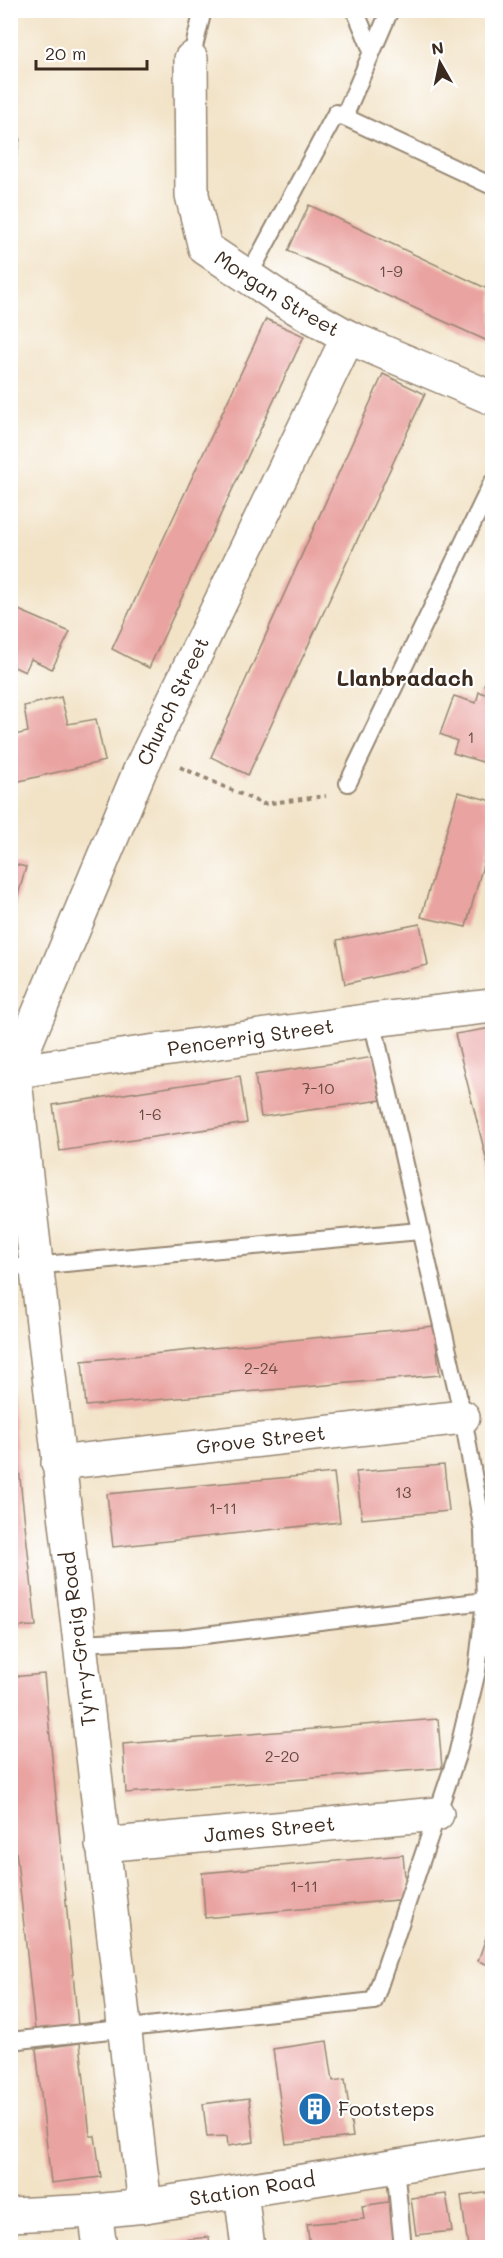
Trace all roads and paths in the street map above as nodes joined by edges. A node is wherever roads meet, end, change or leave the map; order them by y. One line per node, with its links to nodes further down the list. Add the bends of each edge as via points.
1 (203, 10): 5 (lane)
2 (355, 10): 4 (lane)
3 (390, 10): 4 (lane)
4 (372, 51): 6 (lane)
5 (191, 59): 8 (street, Morgan Street, via 192,195 205,248)
6 (344, 117): 7 (lane); 8 (lane, via 336,113)
7 (492, 186)
8 (248, 277): 9 (street, Morgan Street)
9 (348, 337): 10 (street, Morgan Street); 12 (street, Church Street)
10 (492, 398)
11 (492, 483): 13 (lane)
12 (149, 753): 13 (path, via 263,804 342,794); 16 (street, Church Street)
13 (348, 783)
14 (492, 1006): 15 (street, Pencerrig Street)
15 (372, 1020): 16 (street, Pencerrig Street); 17 (lane)
16 (12, 1072): 18 (street, Ty'n-y-Graig Road)
17 (420, 1231): 18 (lane); 19 (lane)
18 (23, 1267): 20 (street, Ty'n-y-Graig Road)
19 (463, 1417): 20 (street, Grove Street); 21 (lane, via 483,1531)
20 (58, 1463): 22 (street, Ty'n-y-Graig Road)
21 (485, 1601): 22 (lane, via 180,1638); 23 (lane, via 477,1671 457,1755)
22 (79, 1643): 24 (street, Ty'n-y-Graig Road)
23 (437, 1814): 24 (street, James Street); 25 (lane, via 374,2001)
24 (102, 1845): 25 (street, Ty'n-y-Graig Road)
25 (124, 2029): 26 (lane); 30 (street, Ty'n-y-Graig Road)
26 (10, 2041)
27 (492, 2151): 28 (street, Station Road)
28 (395, 2166): 29 (street, Station Road); 35 (lane)
29 (241, 2191): 30 (street, Station Road); 34 (street)
30 (145, 2206): 31 (street, Station Road)
31 (95, 2211): 32 (street, Station Road); 33 (street)
32 (10, 2215)
33 (100, 2247)
34 (248, 2247)
35 (403, 2247)

